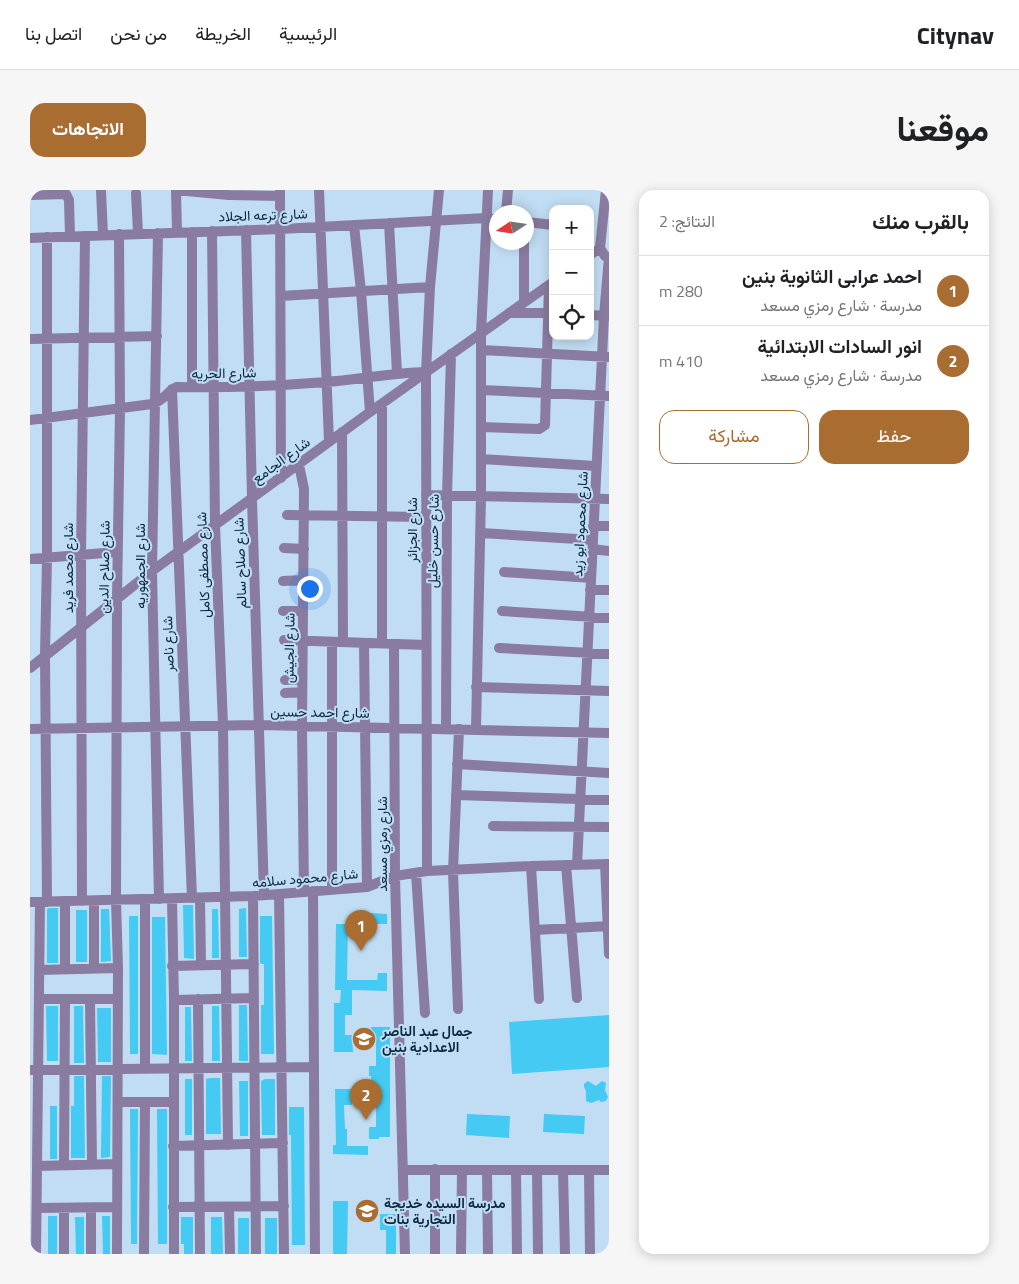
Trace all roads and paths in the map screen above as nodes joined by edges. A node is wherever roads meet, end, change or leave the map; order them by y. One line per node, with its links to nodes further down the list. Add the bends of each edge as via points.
1 (101, 190): 30 (street)
2 (176, 190): 8 (street); 25 (street)
3 (320, 190): 20 (street)
4 (439, 190): 15 (street, شارع الجزائر)
5 (488, 190): 13 (street)
6 (508, 190): 12 (street)
7 (606, 190): 22 (street)
8 (195, 191): 9 (street, via 246,196)
9 (280, 193): 21 (street)
10 (136, 194): 29 (street)
11 (30, 195): 31 (street, via 66,194)
12 (507, 205)
13 (486, 218): 14 (street, شارع ترعه الجلاد); 15 (street, شارع ترعه الجلاد); 50 (street)
14 (489, 218)
15 (437, 221): 16 (street, شارع ترعه الجلاد); 40 (street, شارع الجزائر)
16 (389, 223): 18 (street, شارع ترعه الجلاد); 41 (street)
17 (534, 223): 19 (street)
18 (354, 225): 20 (street, شارع ترعه الجلاد); 42 (street)
19 (549, 225)
20 (320, 227): 21 (street, شارع ترعه الجلاد); 43 (street)
21 (280, 229): 23 (street, شارع ترعه الجلاد); 44 (street)
22 (605, 229): 35 (street)
23 (246, 230): 24 (street, شارع ترعه الجلاد); 67 (street, شارع صلاح سالم)
24 (212, 231): 26 (street, شارع ترعه الجلاد); 66 (street, شارع مصطفى كامل)
25 (177, 232): 26 (street, شارع ترعه الجلاد); 27 (street, شارع ترعه الجلاد)
26 (192, 232): 65 (street)
27 (158, 233): 29 (street, شارع ترعه الجلاد); 51 (street, شارع الجمهوريه)
28 (119, 234): 29 (street, شارع ترعه الجلاد); 30 (street, شارع ترعه الجلاد); 52 (street, شارع صلاح الدين)
29 (138, 234)
30 (103, 235): 32 (street, شارع ترعه الجلاد)
31 (70, 236): 32 (street, شارع ترعه الجلاد); 33 (street, شارع ترعه الجلاد)
32 (85, 236): 53 (street, شارع محمد فريد)
33 (47, 237): 34 (street, شارع ترعه الجلاد); 55 (street)
34 (30, 238)
35 (600, 248): 37 (street); 38 (street, شارع محمود ابو زيد, via 604,256)
36 (524, 250): 45 (street)
37 (594, 252)
38 (609, 257): 48 (street, شارع محمود ابو زيد)
39 (549, 284): 45 (street, شارع الجامع)
40 (430, 287): 41 (street); 60 (street, شارع الجزائر)
41 (393, 289): 42 (street); 61 (street)
42 (361, 291): 43 (street); 62 (street)
43 (323, 293): 44 (street); 63 (street)
44 (281, 296): 64 (street)
45 (524, 302): 46 (street, شارع الجامع)
46 (509, 313): 47 (street); 50 (street, شارع الجامع)
47 (549, 313)
48 (606, 316): 59 (street, شارع محمود ابو زيد)
49 (549, 329): 58 (street)
50 (481, 333): 56 (street); 57 (street, شارع الجامع)
51 (158, 336): 52 (street); 72 (street, شارع الجمهوريه)
52 (120, 337): 53 (street); 74 (street, شارع صلاح الدين)
53 (83, 338): 55 (street); 76 (street, شارع محمد فريد)
54 (30, 339): 55 (street)
55 (47, 339): 77 (street)
56 (481, 350): 58 (street); 69 (street)
57 (451, 354): 60 (street, شارع الجامع); 89 (street, شارع حسن خليل)
58 (546, 354): 59 (street); 70 (street)
59 (605, 357): 71 (street, شارع محمود ابو زيد)
60 (426, 372): 61 (street, شارع الحريه); 73 (street, شارع الجامع); 88 (street, شارع الجزائر)
61 (397, 373): 62 (street, شارع الحريه)
62 (368, 376): 63 (street, شارع الحريه); 75 (street)
63 (327, 382): 64 (street, شارع الحريه); 81 (street)
64 (281, 385): 67 (street, شارع الحريه); 87 (street)
65 (192, 387): 66 (street, شارع الحريه); 68 (street, شارع الحريه)
66 (214, 387): 67 (street, شارع الحريه); 99 (street, شارع مصطفى كامل)
67 (249, 387): 91 (street, شارع صلاح سالم)
68 (172, 389): 72 (street); 108 (street, شارع ناصر)
69 (481, 390): 70 (street); 79 (street)
70 (546, 393): 71 (street); 79 (street, via 545,425 539,429)
71 (604, 396): 82 (street, شارع محمود ابو زيد)
72 (156, 403): 74 (street); 112 (street, شارع الجمهوريه)
73 (382, 404): 75 (street, شارع الجامع); 97 (street)
74 (120, 409): 76 (street); 107 (street, شارع صلاح الدين)
75 (370, 412): 80 (street, شارع الجامع)
76 (82, 413): 77 (street); 109 (street, شارع محمد فريد)
77 (47, 418): 78 (street); 110 (street)
78 (30, 420)
79 (481, 426): 84 (street)
80 (342, 432): 81 (street, شارع الجامع); 96 (street)
81 (329, 442): 85 (street, شارع الجامع)
82 (598, 442): 83 (street); 86 (street, شارع محمود ابو زيد)
83 (609, 443)
84 (481, 459): 86 (street); 90 (street)
85 (299, 465): 87 (street, شارع الجامع); 95 (street, شارع الجيش, via 304,489)
86 (596, 466): 92 (street, شارع محمود ابو زيد)
87 (281, 478): 91 (street, شارع الجامع)
88 (426, 495): 89 (street); 98 (street, شارع الجزائر)
89 (448, 496): 90 (street); 156 (street, شارع حسن خليل)
90 (481, 496): 92 (street); 102 (street)
91 (252, 499): 99 (street, شارع الجامع); 146 (street, شارع صلاح سالم)
92 (595, 499): 93 (street); 100 (street, شارع محمود ابو زيد)
93 (609, 499)
94 (287, 515): 95 (street)
95 (304, 516): 96 (street); 105 (street, شارع الجيش)
96 (342, 516): 97 (street); 128 (street)
97 (382, 516): 98 (street); 130 (street)
98 (426, 517): 132 (street, شارع الجزائر)
99 (216, 525): 108 (street, شارع الجامع); 145 (street, شارع مصطفى كامل)
100 (593, 526): 101 (street); 103 (street, شارع محمود ابو زيد)
101 (609, 526)
102 (481, 533): 103 (street); 140 (street)
103 (592, 545): 106 (street); 114 (street, شارع محمود ابو زيد)
104 (284, 548): 105 (street)
105 (304, 549): 115 (street, شارع الجيش)
106 (609, 551)
107 (117, 552): 109 (street); 119 (street, شارع صلاح الدين)
108 (178, 552): 112 (street, شارع الجامع); 147 (street, شارع ناصر)
109 (81, 556): 110 (street); 125 (street, شارع محمد فريد)
110 (47, 558): 111 (street); 136 (street)
111 (30, 559)
112 (152, 571): 119 (street, شارع الجامع); 150 (street, شارع الجمهوريه)
113 (504, 572): 114 (street)
114 (591, 578): 117 (street, شارع محمود ابو زيد)
115 (303, 580): 116 (street); 121 (street, شارع الجيش)
116 (283, 581)
117 (590, 590): 118 (street); 123 (street, شارع محمود ابو زيد)
118 (609, 590)
119 (116, 600): 125 (street, شارع الجامع); 154 (street, شارع صلاح الدين)
120 (283, 611): 121 (street)
121 (303, 611): 127 (street, شارع الجيش)
122 (502, 611): 123 (street)
123 (589, 617): 124 (street); 134 (street, شارع محمود ابو زيد)
124 (609, 618)
125 (81, 628): 136 (street, شارع الجامع); 153 (street, شارع محمد فريد)
126 (284, 640): 127 (street)
127 (303, 641): 128 (street); 138 (street, شارع الجيش)
128 (337, 642): 129 (street); 149 (street)
129 (364, 643): 130 (street); 151 (street)
130 (382, 643): 131 (street)
131 (394, 644): 132 (street); 152 (street, شارع رمزي مسعد)
132 (426, 645): 155 (street, شارع الجزائر)
133 (499, 648): 134 (street)
134 (587, 653): 135 (street); 141 (street, شارع محمود ابو زيد)
135 (609, 654)
136 (45, 655): 137 (street, شارع الجامع); 158 (street)
137 (30, 668)
138 (302, 679): 139 (street); 143 (street, شارع الجيش)
139 (285, 680)
140 (476, 687): 141 (street); 160 (street)
141 (585, 690): 142 (street); 161 (street, شارع محمود ابو زيد)
142 (609, 691)
143 (302, 692): 144 (street); 148 (street, شارع الجيش)
144 (285, 693)
145 (223, 725): 146 (street, شارع احمد حسين); 147 (street, شارع احمد حسين); 185 (street, شارع مصطفى كامل)
146 (260, 725): 148 (street, شارع احمد حسين); 183 (street, شارع صلاح سالم)
147 (185, 726): 150 (street, شارع احمد حسين); 186 (street, شارع ناصر)
148 (302, 726): 149 (street, شارع احمد حسين); 181 (street, شارع الجيش)
149 (332, 726): 151 (street, شارع احمد حسين); 180 (street)
150 (156, 727): 154 (street, شارع احمد حسين); 188 (street, شارع الجمهوريه)
151 (365, 727): 152 (street, شارع احمد حسين); 179 (street)
152 (395, 727): 155 (street, شارع احمد حسين); 178 (street, شارع رمزي مسعد)
153 (81, 728): 154 (street, شارع احمد حسين); 158 (street, شارع احمد حسين); 192 (street, شارع محمد فريد)
154 (117, 728): 190 (street, شارع صلاح الدين)
155 (427, 728): 156 (street, شارع احمد حسين); 175 (street, شارع الجزائر)
156 (446, 728): 159 (street, شارع احمد حسين)
157 (30, 729): 158 (street, شارع احمد حسين)
158 (47, 729): 194 (street)
159 (459, 729): 160 (street, شارع احمد حسين); 163 (street)
160 (476, 729): 161 (street, شارع احمد حسين)
161 (583, 731): 162 (street, شارع احمد حسين); 164 (street, شارع محمود ابو زيد)
162 (609, 733)
163 (457, 764): 164 (street); 166 (street)
164 (581, 771): 165 (street); 167 (street, شارع محمود ابو زيد)
165 (609, 773)
166 (456, 795): 167 (street); 176 (street)
167 (580, 799): 168 (street); 170 (street, شارع محمود ابو زيد)
168 (609, 800)
169 (493, 826): 170 (street)
170 (579, 826): 171 (street); 173 (street, شارع محمود ابو زيد)
171 (609, 827)
172 (607, 864): 173 (street, شارع محمود سلامه); 195 (street)
173 (572, 865): 174 (street, شارع محمود سلامه); 196 (street, شارع محمود ابو زيد)
174 (531, 866): 176 (street, شارع محمود سلامه); 197 (street)
175 (427, 871): 176 (street, شارع محمود سلامه); 177 (street, شارع محمود سلامه)
176 (453, 871): 217 (street)
177 (416, 873): 178 (street, شارع محمود سلامه); 218 (street)
178 (395, 876): 179 (street, شارع محمود سلامه); 242 (street, شارع رمزي مسعد)
179 (367, 887): 180 (street, شارع محمود سلامه)
180 (332, 889): 181 (street, شارع محمود سلامه)
181 (308, 891): 182 (street, شارع محمود سلامه); 219 (street, شارع الجيش)
182 (279, 894): 183 (street, شارع محمود سلامه); 222 (street)
183 (264, 895): 184 (street, شارع محمود سلامه)
184 (253, 896): 185 (street, شارع محمود سلامه); 199 (street)
185 (225, 897): 186 (street, شارع محمود سلامه); 201 (street, شارع مصطفى كامل)
186 (196, 898): 189 (street, شارع محمود سلامه); 200 (street, شارع ناصر)
187 (145, 899): 188 (street, شارع محمود سلامه); 190 (street, شارع محمود سلامه); 224 (street)
188 (159, 899): 189 (street, شارع محمود سلامه)
189 (172, 899): 202 (street)
190 (116, 900): 193 (street, شارع محمود سلامه); 203 (street, شارع صلاح الدين)
191 (64, 901): 192 (street, شارع محمود سلامه); 194 (street, شارع محمود سلامه); 204 (street)
192 (82, 901): 193 (street, شارع محمود سلامه)
193 (94, 901): 205 (street)
194 (39, 902): 206 (street)
195 (608, 926): 196 (street); 198 (street)
196 (572, 928): 197 (street); 209 (street, شارع محمود ابو زيد)
197 (535, 930): 215 (street)
198 (609, 954)
199 (254, 964): 201 (street); 208 (street)
200 (201, 965): 201 (street); 202 (street)
201 (226, 965): 207 (street, شارع مصطفى كامل)
202 (172, 966): 216 (street)
203 (118, 968): 205 (street); 213 (street, شارع صلاح الدين)
204 (65, 969): 205 (street); 206 (street)
205 (94, 969)
206 (39, 970): 210 (street)
207 (227, 998): 208 (street); 214 (street); 220 (street, شارع مصطفى كامل)
208 (254, 998): 221 (street)
209 (577, 998)
210 (39, 999): 211 (street); 227 (street)
211 (65, 999): 212 (street); 228 (street)
212 (90, 999): 213 (street); 229 (street)
213 (118, 999): 223 (street, شارع صلاح الدين)
214 (198, 999): 216 (street); 226 (street)
215 (539, 999)
216 (174, 1000): 225 (street)
217 (458, 1009)
218 (425, 1013)
219 (314, 1067): 222 (street); 270 (street, شارع الجيش)
220 (227, 1068): 221 (street); 226 (street); 235 (street, شارع مصطفى كامل)
221 (254, 1068): 222 (street); 236 (street)
222 (283, 1068): 233 (street)
223 (118, 1069): 224 (street); 229 (street); 230 (street, شارع صلاح الدين)
224 (145, 1069): 225 (street)
225 (173, 1069): 226 (street); 232 (street)
226 (199, 1069): 234 (street)
227 (34, 1070): 228 (street); 241 (street)
228 (65, 1070): 229 (street); 240 (street)
229 (91, 1070): 238 (street)
230 (118, 1102): 231 (street); 239 (street, شارع صلاح الدين)
231 (145, 1102): 232 (street); 264 (street)
232 (173, 1102): 237 (street)
233 (283, 1143): 236 (street); 251 (street)
234 (200, 1145): 235 (street); 237 (street); 254 (street)
235 (228, 1145): 236 (street)
236 (255, 1145): 256 (street)
237 (173, 1146): 253 (street)
238 (92, 1164): 239 (street); 240 (street)
239 (117, 1164): 252 (street, شارع صلاح الدين)
240 (64, 1165): 241 (street)
241 (37, 1166): 257 (street)
242 (404, 1170): 243 (street); 271 (street, شارع رمزي مسعد)
243 (435, 1170): 244 (street); 272 (street)
244 (462, 1170): 245 (street); 273 (street)
245 (488, 1170): 246 (street); 274 (street)
246 (516, 1170): 247 (street); 275 (street)
247 (536, 1170): 248 (street); 276 (street)
248 (564, 1170): 249 (street); 277 (street)
249 (589, 1170): 250 (street); 278 (street)
250 (609, 1170)
251 (284, 1206): 256 (street); 269 (street)
252 (117, 1207): 259 (street); 263 (street, شارع صلاح الدين)
253 (173, 1207): 254 (street); 265 (street)
254 (200, 1207): 255 (street); 266 (street)
255 (229, 1207): 256 (street); 267 (street)
256 (255, 1207): 268 (street)
257 (37, 1208): 258 (street); 260 (street)
258 (64, 1208): 259 (street); 261 (street)
259 (90, 1208): 262 (street)
260 (36, 1254)
261 (64, 1254)
262 (91, 1254)
263 (117, 1254)
264 (144, 1254)
265 (174, 1254)
266 (200, 1254)
267 (230, 1254)
268 (256, 1254)
269 (284, 1254)
270 (315, 1254)
271 (405, 1254)
272 (435, 1254)
273 (461, 1254)
274 (488, 1254)
275 (517, 1254)
276 (538, 1254)
277 (565, 1254)
278 (590, 1254)

